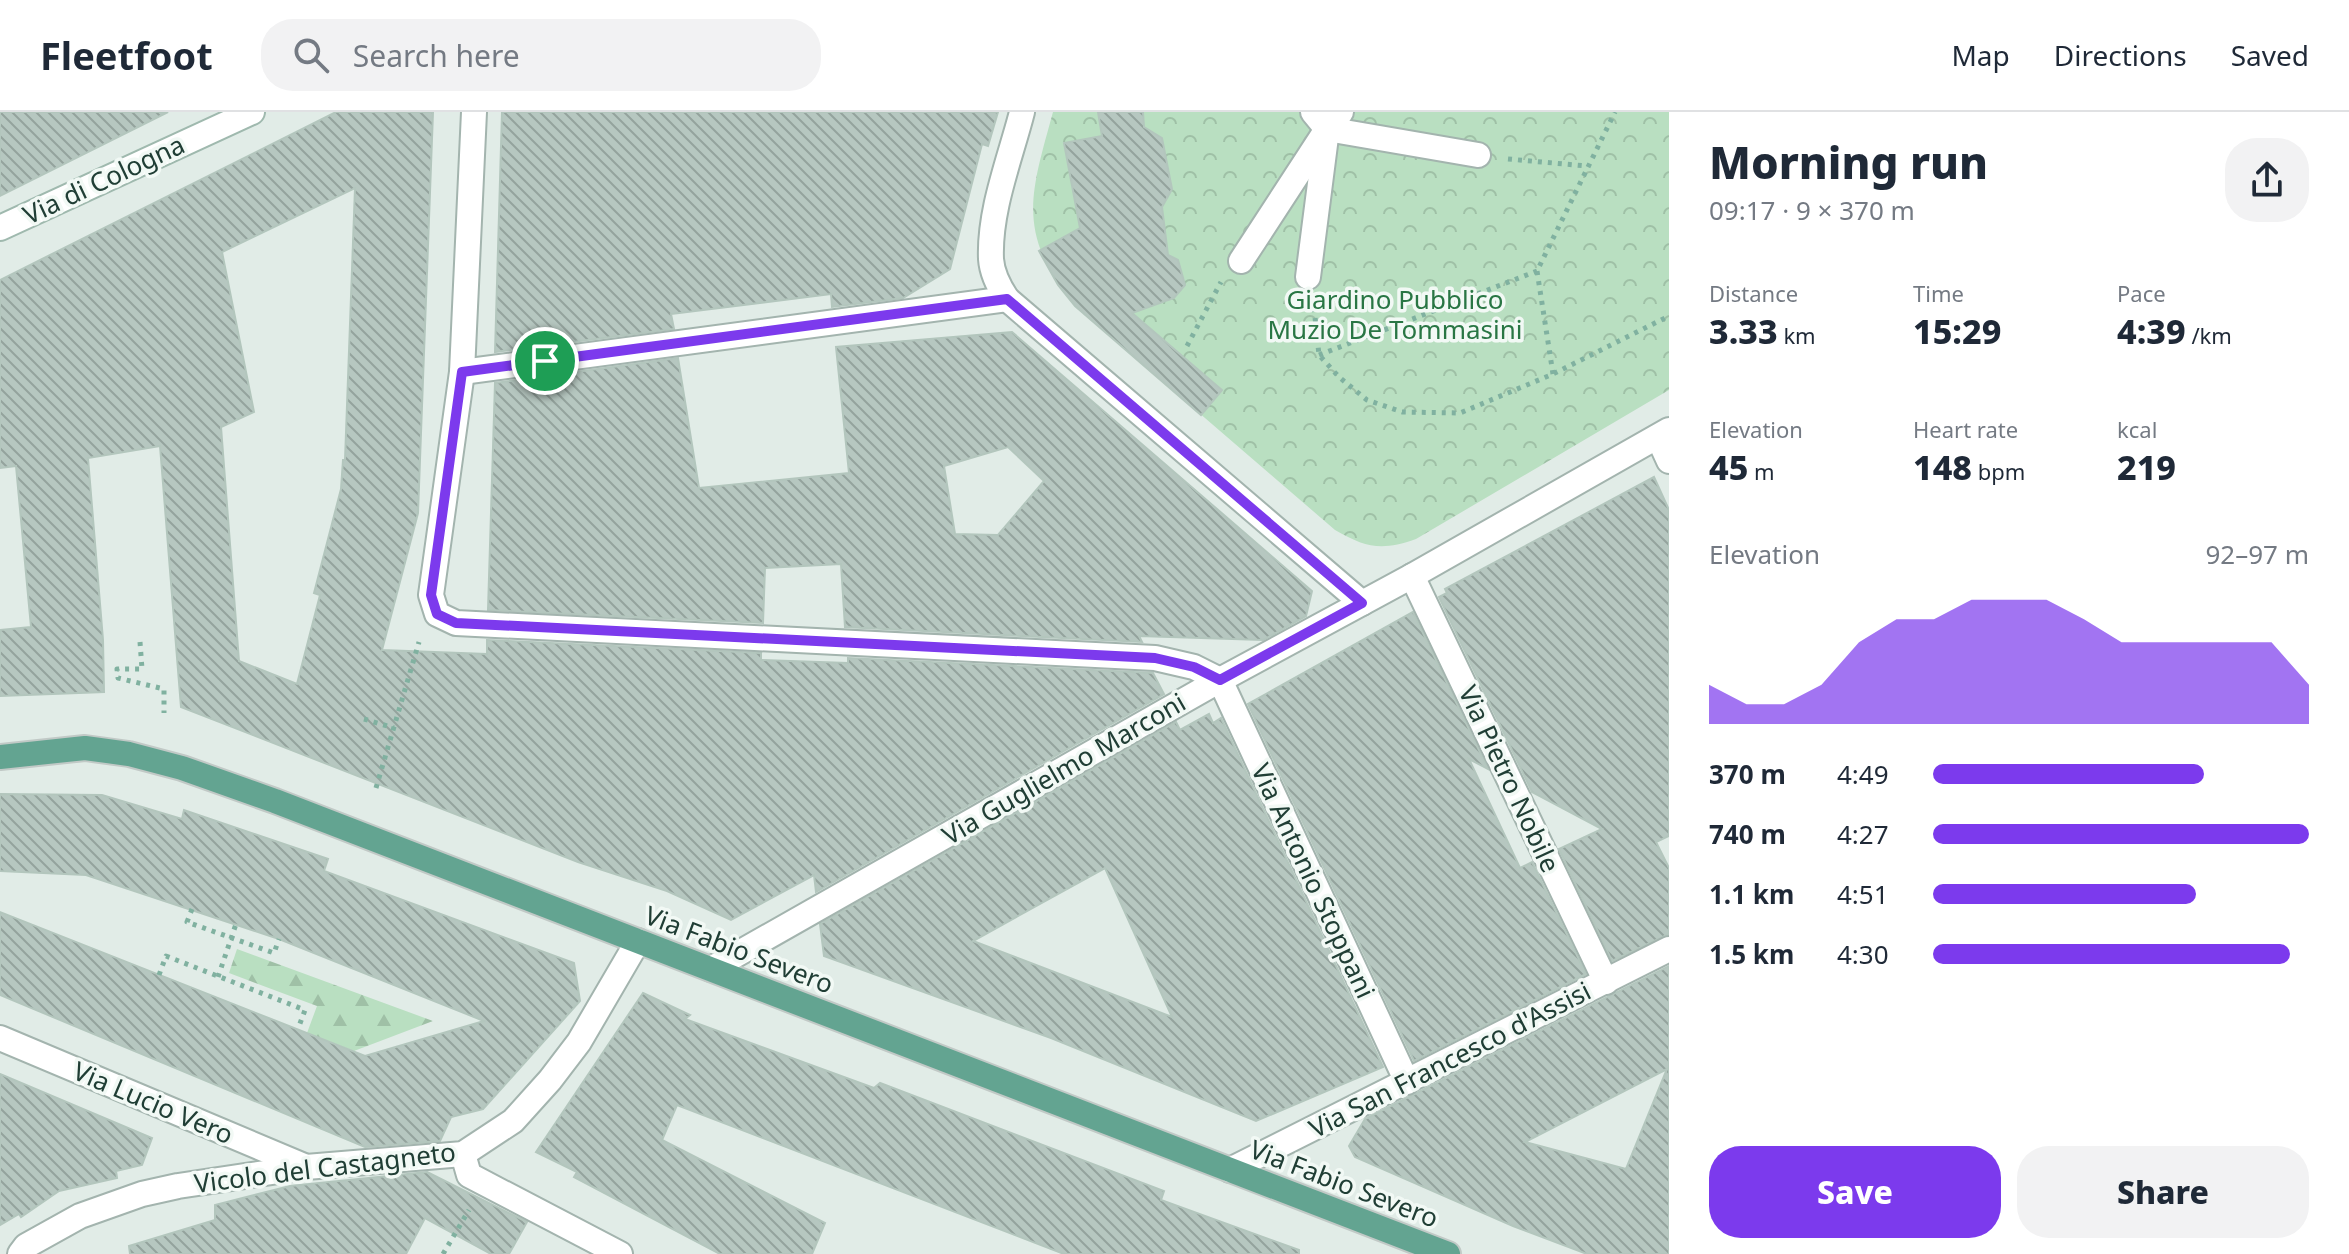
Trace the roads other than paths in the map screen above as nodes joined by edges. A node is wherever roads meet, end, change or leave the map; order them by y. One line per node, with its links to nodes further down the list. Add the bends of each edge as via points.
1 (252, 112): 6 (street, Via di Cologna)
2 (474, 112): 10 (street)
3 (1022, 112): 9 (street, via 994,220 991,261)
4 (1327, 118): 5 (street); 7 (street); 8 (street)
5 (1478, 155)
6 (0, 228)
7 (1241, 261)
8 (1308, 277)
9 (1007, 299): 10 (street); 14 (street)
10 (462, 372): 15 (street, via 431,595 437,614 456,623 1155,658)
11 (1663, 433): 12 (street); 13 (street, Via Guglielmo Marconi)
12 (1669, 461)
13 (1412, 576): 14 (street, Via Guglielmo Marconi); 20 (street, Via Pietro Nobile)
14 (1362, 603): 15 (street, Via Guglielmo Marconi)
15 (1220, 680): 19 (street, Via Guglielmo Marconi); 22 (street, Via Antonio Stoppani)
16 (0, 757): 17 (main road, Via Fabio Severo, via 85,748 182,768)
17 (638, 941): 19 (main road, Via Fabio Severo); 23 (street, Vicolo del Castagneto, via 579,1042 550,1080 513,1121)
18 (1669, 949): 20 (street, Via San Francesco d'Assisi)
19 (711, 969): 25 (main road, Via Fabio Severo)
20 (1606, 982): 22 (street, Via San Francesco d'Assisi)
21 (0, 1038): 24 (street, Via Lucio Vero)
22 (1407, 1082): 25 (street, Via San Francesco d'Assisi)
23 (463, 1154): 24 (street, Vicolo del Castagneto); 27 (street, via 469,1175)
24 (306, 1167): 26 (street, Vicolo del Castagneto, via 142,1194 80,1216)
25 (1230, 1170): 28 (main road, Via Fabio Severo)
26 (20, 1254)
27 (620, 1254)
28 (1448, 1254)

